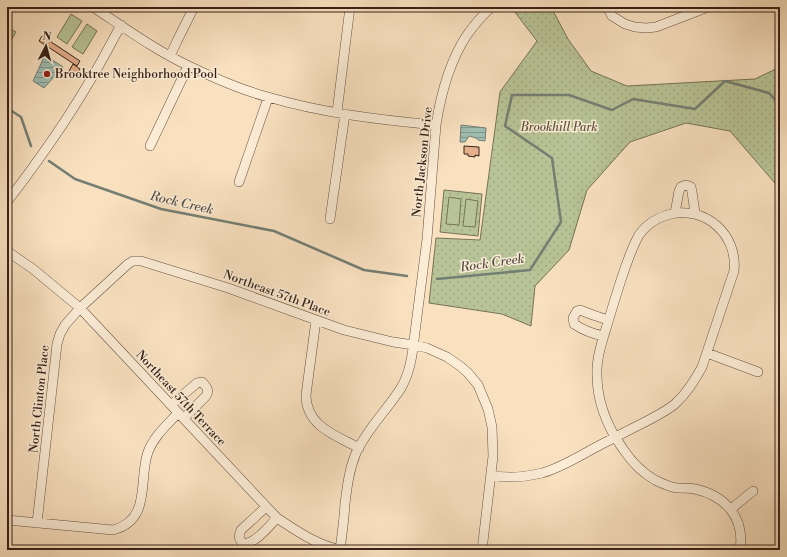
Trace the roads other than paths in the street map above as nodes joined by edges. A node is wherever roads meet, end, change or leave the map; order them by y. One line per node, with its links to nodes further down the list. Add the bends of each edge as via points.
1 (93, 7): 7 (street)
2 (194, 7): 8 (street)
3 (350, 7): 11 (street)
4 (491, 7): 12 (street, North Jackson Drive, via 476,22 451,64 438,107)
5 (607, 7): 6 (street, via 612,16 625,24 646,28 656,27)
6 (708, 7)
7 (121, 25): 8 (street); 15 (street, via 51,142)
8 (170, 56): 9 (street)
9 (188, 66): 10 (street); 13 (street)
10 (268, 98): 11 (street); 14 (street)
11 (341, 113): 12 (street); 18 (street)
12 (436, 125): 25 (street, North Jackson Drive, via 427,239)
13 (150, 146)
14 (240, 182)
15 (7, 202)
16 (675, 213): 17 (street); 17 (street, via 679,192 681,187 686,185 691,187); 23 (street, via 655,220 639,235 626,262)
17 (695, 213): 26 (street, via 718,226 730,242 734,256 734,270)
18 (330, 219)
19 (7, 251): 21 (street, Northeast 57th Terrace, via 34,269)
20 (133, 261): 21 (street, North Clinton Place); 22 (street, Northeast 57th Place, via 141,261 228,288)
21 (80, 308): 28 (street, Northeast 57th Terrace); 38 (street, North Clinton Place, via 58,339)
22 (316, 320): 25 (street, Northeast 57th Place, via 363,335); 31 (street, via 306,395 307,405 314,420 321,427)
23 (608, 320): 24 (street); 24 (street, via 580,310 573,318 574,324 581,329)
24 (604, 336): 30 (street, via 597,357 597,383 602,409)
25 (414, 345): 31 (street, North Jackson Drive, via 402,387); 32 (street, Northeast 57th Place, via 447,357 468,373 478,385 492,427)
26 (707, 353): 27 (street); 30 (street, via 694,381 674,404 661,414)
27 (758, 372)
28 (171, 405): 29 (street, Northeast 57th Terrace); 29 (street, via 197,383 202,382 206,386 206,396)
29 (181, 416): 34 (street, Northeast 57th Terrace); 38 (street, via 158,434 149,449 140,505 132,520 113,530)
30 (615, 437): 32 (street, via 544,472 510,478); 35 (street, via 633,463 650,477 676,488 704,491 724,502)
31 (358, 448): 39 (street, North Jackson Drive, via 348,477)
32 (491, 475): 40 (street, Northeast 57th Place)
33 (753, 491): 35 (street)
34 (266, 507): 36 (street, Northeast 57th Terrace); 36 (street, via 241,530 239,538 242,542 249,543)
35 (730, 509): 41 (street, via 739,525)
36 (277, 518): 39 (street, Northeast 57th Terrace, via 312,540)
37 (7, 520): 38 (street)
38 (37, 523)
39 (341, 550)
40 (482, 550)
41 (740, 550)

